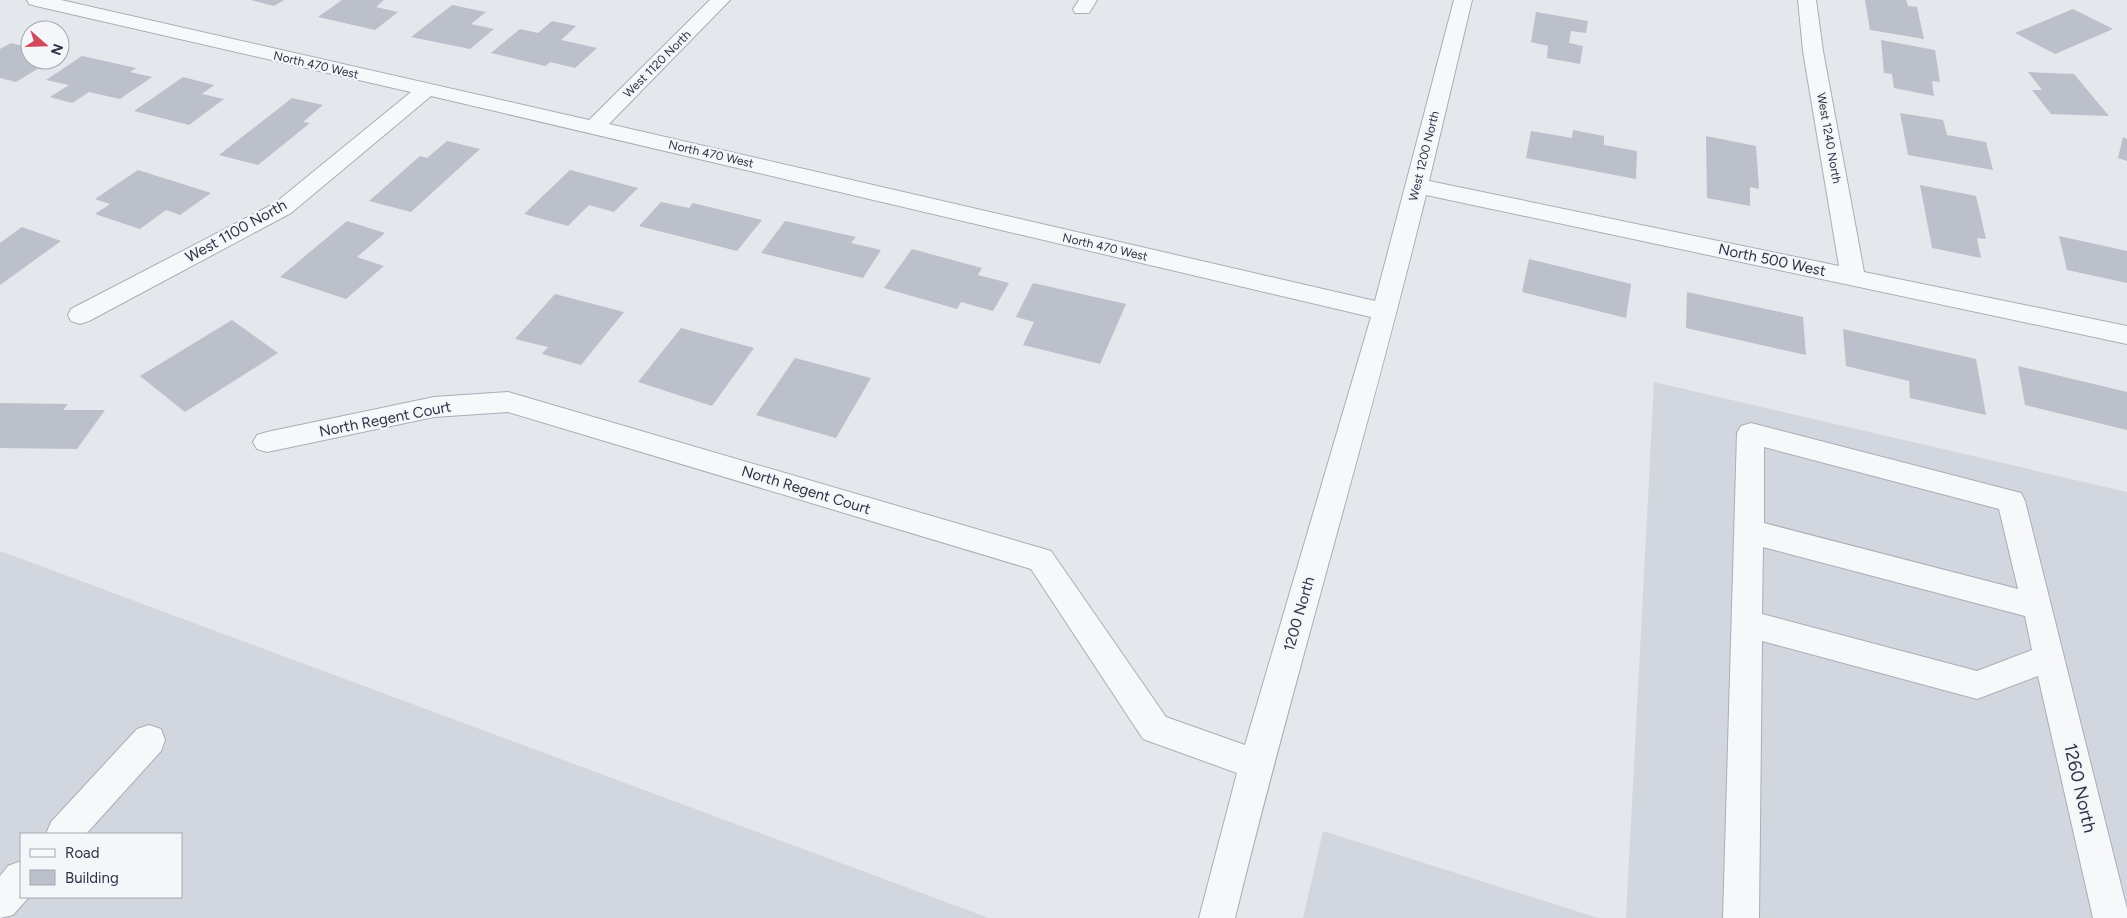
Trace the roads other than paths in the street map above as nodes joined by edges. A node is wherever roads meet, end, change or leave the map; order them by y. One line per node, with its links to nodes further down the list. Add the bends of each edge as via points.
1 (36, 0): 5 (street, North 470 West)
2 (720, 0): 6 (street, West 1120 North)
3 (1463, 0): 7 (street, West 1200 North)
4 (1807, 0): 8 (street, West 1240 North)
5 (426, 90): 6 (street, North 470 West); 10 (street, West 1100 North, via 283,208)
6 (594, 127): 9 (street, North 470 West)
7 (1417, 186): 8 (street, North 500 West); 9 (street, West 1200 North)
8 (1853, 276): 11 (street, North 500 West)
9 (1385, 312): 18 (street, 1200 North)
10 (80, 315)
11 (2127, 335)
12 (267, 442): 18 (street, North Regent Court, via 434,407 508,402 1041,560 1155,728)
13 (1748, 531): 14 (street); 14 (street, 1260 North, via 1751,433 2011,501); 15 (street)
14 (2038, 607): 16 (street, 1260 North)
15 (1746, 623): 16 (street, via 1977,685); 23 (street)
16 (2049, 657): 24 (street, 1260 North)
17 (149, 740): 19 (street)
18 (1256, 764): 22 (street, 1200 North)
19 (64, 833)
20 (20, 880): 21 (street)
21 (0, 902)
22 (1217, 918)
23 (1741, 918)
24 (2111, 918)

